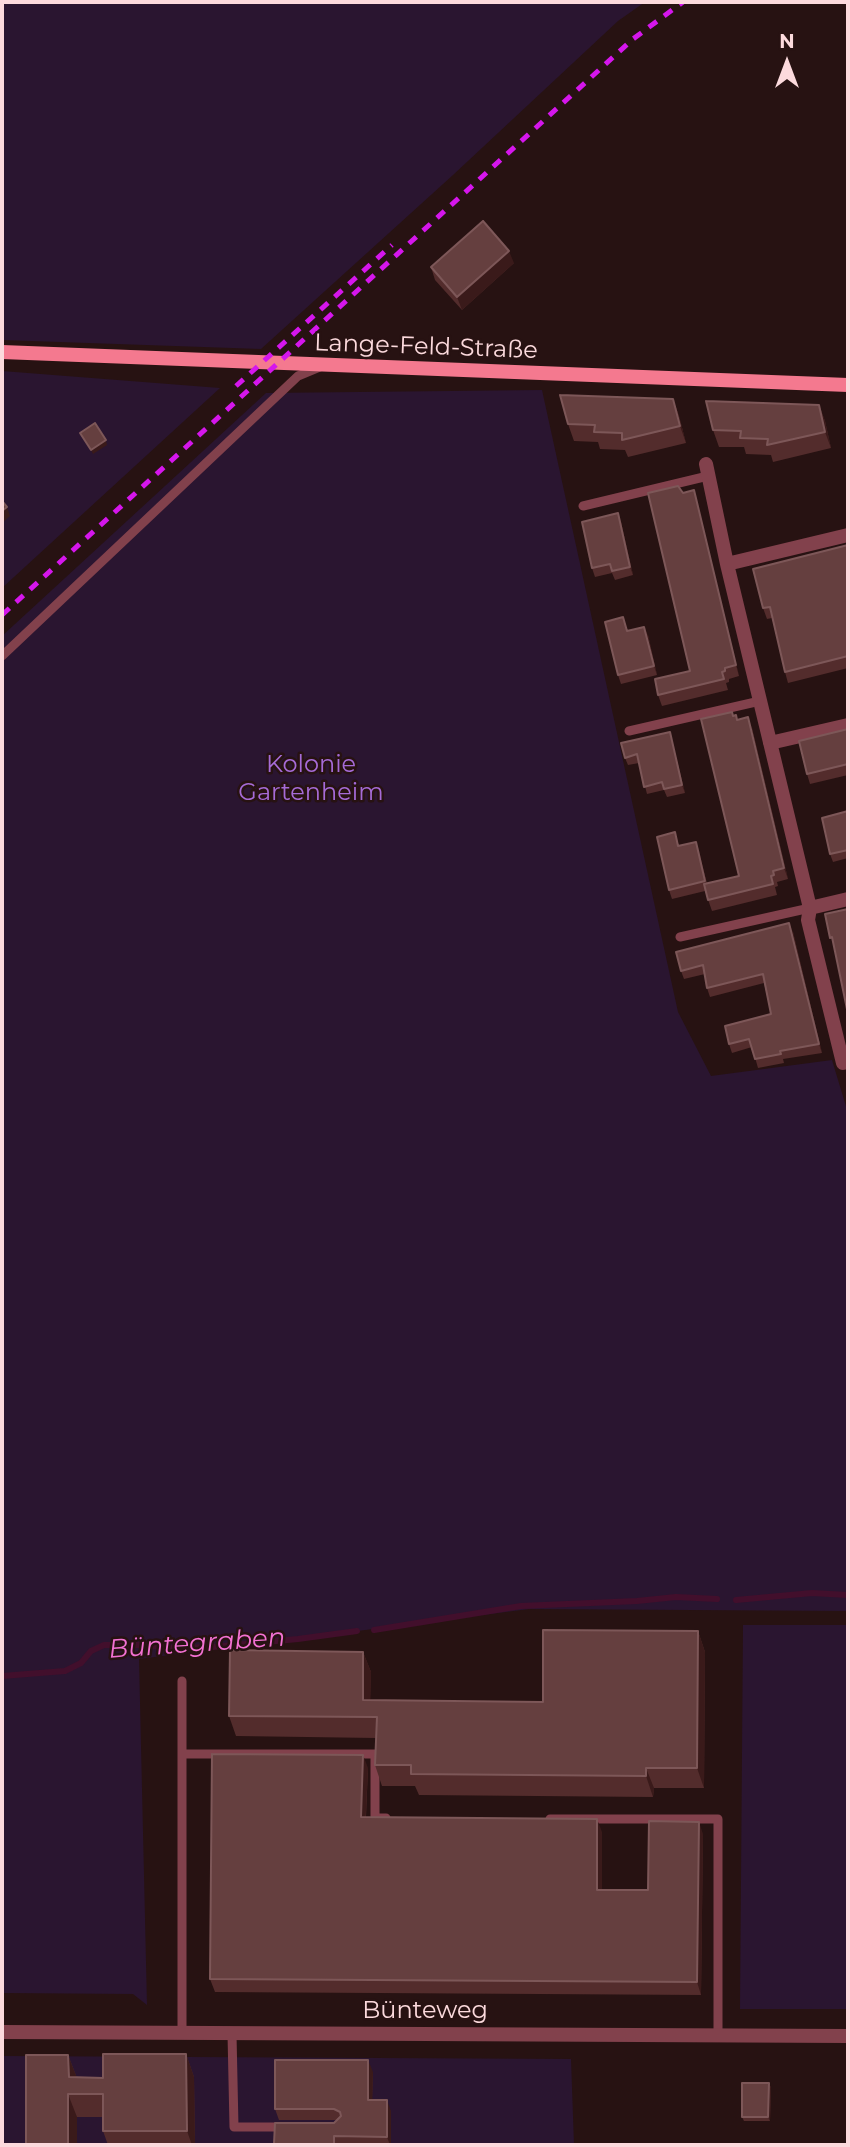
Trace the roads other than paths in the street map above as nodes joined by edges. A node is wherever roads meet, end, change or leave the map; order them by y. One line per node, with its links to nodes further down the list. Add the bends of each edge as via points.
1 (2, 352): 2 (street, Lange-Feld-Straße)
2 (324, 366): 3 (street, Lange-Feld-Straße); 8 (lane, via 298,376)
3 (848, 385)
4 (707, 470): 5 (lane); 7 (street)
5 (583, 506)
6 (848, 535): 7 (street)
7 (727, 564): 9 (street)
8 (2, 656)
9 (760, 701): 11 (lane); 12 (street)
10 (848, 724): 12 (street)
11 (629, 731)
12 (770, 743): 14 (street)
13 (848, 899): 14 (street)
14 (810, 908): 15 (lane); 16 (street, via 808,920 843,1063)
15 (680, 937)
16 (848, 1062)
17 (182, 1681): 18 (lane)
18 (182, 1754): 19 (lane, via 376,1754 375,1818); 22 (lane)
19 (403, 1818)
20 (540, 1819): 24 (lane, via 718,1819)
21 (2, 2032): 22 (street, Bünteweg)
22 (182, 2032): 23 (street, Bünteweg)
23 (232, 2034): 24 (street, Bünteweg); 26 (lane, via 234,2127)
24 (718, 2035): 25 (street, Bünteweg)
25 (848, 2036)
26 (299, 2127)

